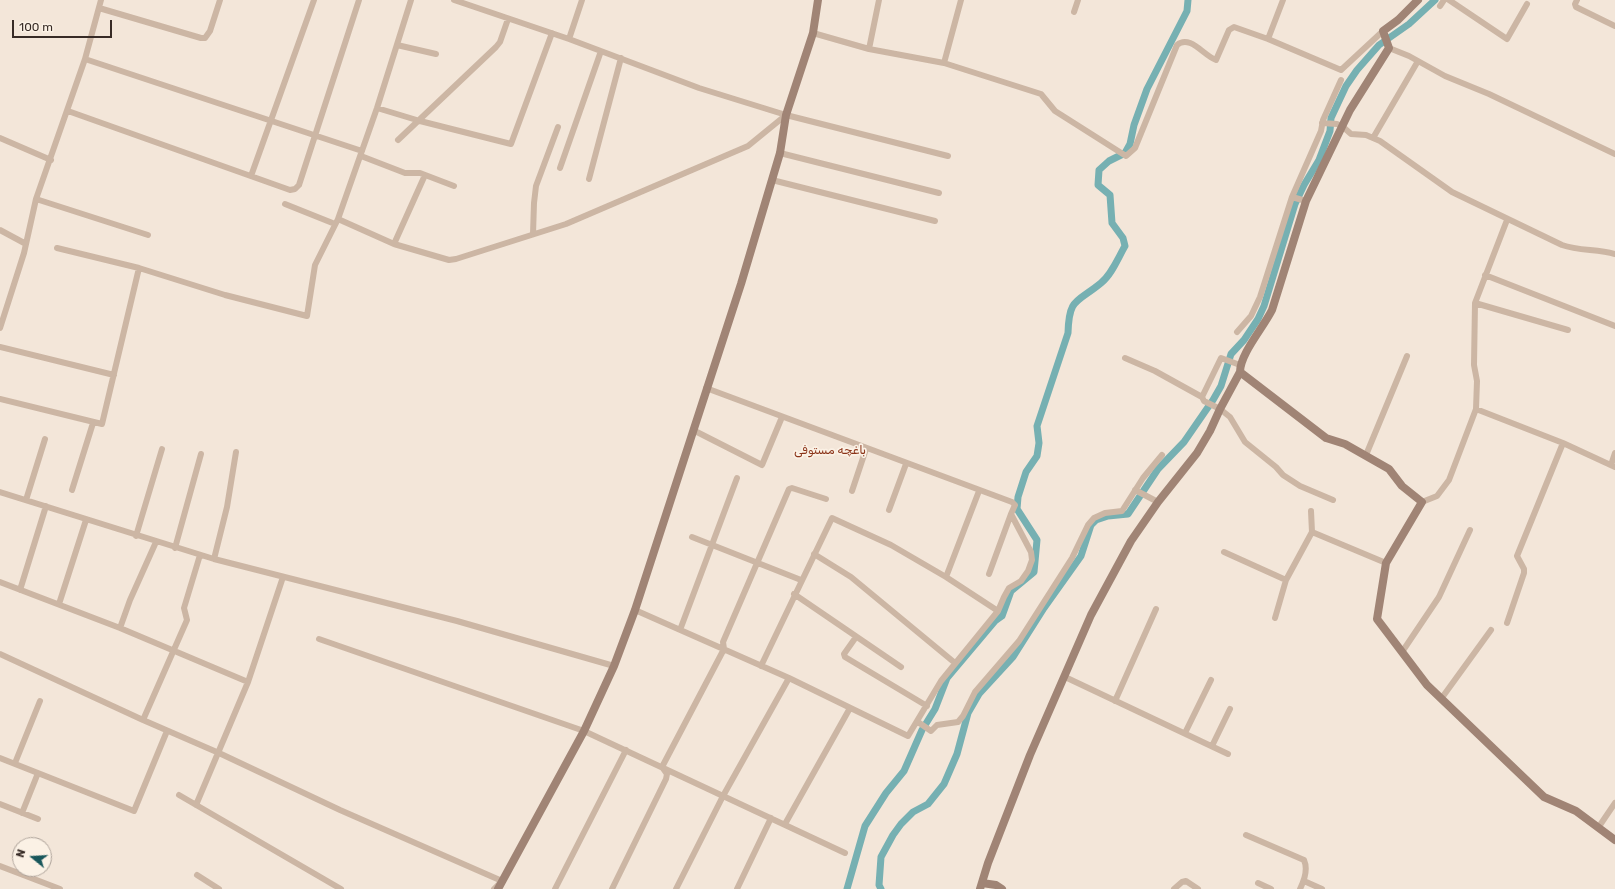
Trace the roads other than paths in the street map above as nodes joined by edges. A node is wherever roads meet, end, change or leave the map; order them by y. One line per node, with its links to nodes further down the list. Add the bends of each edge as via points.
1 (101, 0): 19 (street)
2 (220, 0): 19 (street, via 210,31 205,38)
3 (314, 0): 40 (street)
4 (360, 0): 45 (street)
5 (411, 0): 28 (street)
6 (454, 0): 21 (street)
7 (582, 0): 25 (street)
8 (818, 0): 23 (street)
9 (879, 0): 29 (street)
10 (961, 0): 35 (street)
11 (1078, 0): 20 (street)
12 (1283, 0): 26 (street)
13 (1418, 0): 27 (street, via 1398,20)
14 (1444, 0): 18 (street)
15 (1449, 0): 17 (street, via 1507,39)
16 (1577, 0): 22 (street, via 1576,7)
17 (1527, 4)
18 (1440, 6)
19 (98, 8): 33 (street)
20 (1074, 12)
21 (508, 19): 24 (street); 41 (street, via 496,47)
22 (1615, 26)
23 (813, 33): 29 (street); 39 (street)
24 (552, 34): 25 (street); 41 (street, via 511,144)
25 (570, 39): 30 (street)
26 (1268, 39): 27 (street, via 1341,70); 35 (street, via 1231,28 1216,60 1189,42 1180,42 1135,148 1126,156 1055,110 1040,94)
27 (1386, 40): 34 (street); 43 (street)
28 (397, 45): 31 (street); 37 (street)
29 (869, 48): 35 (street)
30 (601, 50): 32 (street); 54 (street)
31 (436, 54)
32 (621, 58): 39 (street, via 698,88); 57 (street)
33 (85, 59): 38 (street); 40 (street)
34 (1418, 61): 47 (street); 51 (street, via 1445,76)
35 (944, 63)
36 (1341, 80): 42 (street)
37 (377, 108): 41 (street); 50 (street)
38 (68, 111): 53 (street); 56 (street)
39 (786, 115): 49 (street); 52 (street); 69 (street, via 748,146 566,224)
40 (270, 121): 45 (street); 56 (street)
41 (420, 121): 48 (street)
42 (1324, 123): 43 (street); 61 (street)
43 (1339, 125): 47 (street, via 1351,134); 63 (street)
44 (558, 127): 69 (street, via 536,186)
45 (316, 136): 50 (street); 56 (street, via 299,185 295,189 290,190)
46 (0, 138): 53 (street)
47 (1373, 138): 65 (street, via 1452,192)
48 (398, 140)
49 (780, 153): 58 (street); 60 (street)
50 (361, 154): 55 (street, via 405,173); 67 (street)
51 (1615, 154)
52 (948, 156)
53 (50, 160): 62 (street)
54 (560, 168)
55 (425, 175): 59 (street); 72 (street)
56 (251, 176)
57 (589, 179)
58 (772, 180): 66 (street); 87 (street)
59 (454, 186)
60 (939, 193)
61 (1292, 197): 63 (street); 81 (street, via 1260,297 1250,316)
62 (36, 199): 70 (street); 71 (street)
63 (1303, 200): 85 (street, via 1272,310)
64 (285, 204): 67 (street)
65 (1507, 220): 74 (street, via 1577,250); 76 (street)
66 (935, 221)
67 (337, 222): 72 (street); 75 (street, via 315,265 308,316 225,295)
68 (0, 230): 71 (street)
69 (533, 234): 72 (street, via 449,260)
70 (148, 235)
71 (26, 244): 78 (street)
72 (394, 244)
73 (57, 248): 75 (street)
74 (1615, 254)
75 (139, 268): 86 (street)
76 (1485, 275): 77 (street); 79 (street)
77 (1475, 303): 80 (street); 91 (street)
78 (0, 326)
79 (1615, 326)
80 (1568, 330)
81 (1237, 332)
82 (0, 347): 86 (street)
83 (1407, 356): 103 (street)
84 (1125, 358): 88 (street, via 1155,371)
85 (1239, 367): 88 (street, via 1221,358); 90 (street); 103 (street, via 1326,438)
86 (114, 376): 93 (street, via 102,424)
87 (706, 388): 92 (street); 94 (street)
88 (1203, 399): 90 (street)
89 (0, 400): 93 (street)
90 (1217, 408): 114 (street, via 1230,417 1245,442 1276,466 1283,475 1300,486); 115 (street, via 1210,431 1197,453)
91 (1476, 409): 96 (street); 116 (street, via 1449,480 1437,496)
92 (782, 417): 94 (street, via 762,465); 97 (street)
93 (93, 423): 107 (street)
94 (693, 430): 145 (street)
95 (46, 439): 113 (street)
96 (1562, 442): 105 (street); 148 (street, via 1517,556 1524,573)
97 (866, 448): 104 (street); 109 (street)
98 (162, 449): 124 (street)
99 (236, 452): 132 (street, via 227,507)
100 (1615, 453): 105 (street)
101 (201, 454): 128 (street)
102 (1162, 455): 108 (street)
103 (1366, 455): 116 (street, via 1389,469 1402,486)
104 (906, 464): 110 (street); 118 (street)
105 (1613, 466)
106 (737, 478): 127 (street)
107 (72, 490)
108 (1135, 490): 115 (street); 173 (street, via 1122,511 1094,518 1072,558 1019,641 975,692 958,722 937,725 931,731)
109 (852, 491)
110 (979, 491): 120 (street, via 1014,503); 137 (street)
111 (0, 492): 113 (street)
112 (826, 499): 134 (street, via 790,487)
113 (26, 500): 117 (street)
114 (1333, 500)
115 (1158, 502): 162 (street, via 1131,541 1091,615)
116 (1422, 502): 133 (street)
117 (46, 506): 121 (street); 141 (street)
118 (889, 510)
119 (1312, 511): 123 (street)
120 (1011, 514): 135 (street); 146 (street, via 1026,541 1032,560 1021,581 1009,588)
121 (86, 520): 124 (street); 143 (street)
122 (1470, 530): 156 (street, via 1439,598)
123 (1312, 532): 133 (street); 139 (street)
124 (136, 536): 126 (street)
125 (692, 537): 127 (street)
126 (156, 542): 128 (street); 149 (street)
127 (712, 546): 134 (street); 150 (street)
128 (175, 548): 131 (street)
129 (1224, 552): 139 (street)
130 (814, 554): 137 (street, via 832,518 892,545); 138 (street); 158 (street, via 851,576)
131 (200, 555): 132 (street); 155 (street, via 184,608 186,620)
132 (214, 559): 136 (street)
133 (1386, 562): 156 (street, via 1377,619)
134 (757, 563): 138 (street); 154 (street, via 723,642)
135 (989, 574)
136 (282, 577): 159 (street, via 457,621); 165 (street)
137 (946, 577): 146 (street)
138 (801, 580): 142 (street)
139 (1286, 580): 147 (street)
140 (0, 582): 141 (street)
141 (20, 590): 143 (street)
142 (794, 594): 152 (street); 160 (street)
143 (59, 604): 149 (street)
144 (1156, 609): 168 (street)
145 (635, 610): 150 (street); 159 (street)
146 (998, 611): 158 (street)
147 (1275, 618)
148 (1507, 623)
149 (120, 628): 155 (street)
150 (680, 630): 154 (street)
151 (1491, 630): 166 (street)
152 (856, 637): 161 (street); 169 (street, via 844,654 845,657)
153 (319, 639): 175 (street)
154 (724, 649): 160 (street); 183 (street)
155 (173, 651): 165 (street); 172 (street)
156 (1402, 652): 166 (street)
157 (0, 654): 172 (street)
158 (955, 663): 169 (street)
159 (614, 666): 175 (street)
160 (761, 666): 163 (street)
161 (900, 667)
162 (1065, 677): 168 (street); 203 (street, via 1030,755)
163 (789, 678): 170 (street); 186 (street)
164 (1211, 680): 176 (street)
165 (248, 682): 179 (street)
166 (1441, 699): 194 (street, via 1544,797 1576,811)
167 (40, 701): 182 (street)
168 (1115, 701): 176 (street)
169 (927, 706): 173 (street)
170 (850, 708): 173 (street, via 908,736); 193 (street)
171 (1230, 709): 177 (street)
172 (143, 720): 174 (street)
173 (918, 722)
174 (168, 731): 179 (street); 184 (street, via 134,811)
175 (584, 731): 178 (street); 202 (street)
176 (1185, 733): 177 (street)
177 (1212, 746): 180 (street)
178 (626, 750): 183 (street); 208 (street)
179 (219, 753): 189 (street); 202 (street)
180 (1228, 754)
181 (0, 758): 182 (street)
182 (15, 763): 184 (street)
183 (662, 767): 186 (street); 209 (street, via 667,774 666,779)
184 (38, 773): 190 (street)
185 (179, 795): 189 (street)
186 (723, 796): 191 (street); 210 (street)
187 (1615, 803): 194 (street)
188 (0, 804): 190 (street)
189 (196, 805): 206 (street)
190 (22, 813): 192 (street)
191 (771, 818): 193 (street); 211 (street)
192 (38, 819)
193 (785, 824): 197 (street)
194 (1598, 828): 196 (street)
195 (1246, 835): 200 (street, via 1304,860)
196 (1615, 840)
197 (845, 852)
198 (0, 866): 204 (street)
199 (197, 875): 205 (street)
200 (1304, 881): 216 (street); 217 (street)
201 (1258, 883): 215 (street)
202 (500, 885): 207 (street)
203 (981, 886): 212 (street, via 996,885)
204 (60, 889)
205 (219, 889)
206 (341, 889)
207 (494, 889)
208 (555, 889)
209 (612, 889)
210 (676, 889)
211 (737, 889)
212 (1002, 889)
213 (1174, 889): 214 (street, via 1186,881)
214 (1198, 889)
215 (1271, 889)
216 (1300, 889)
217 (1322, 889)

